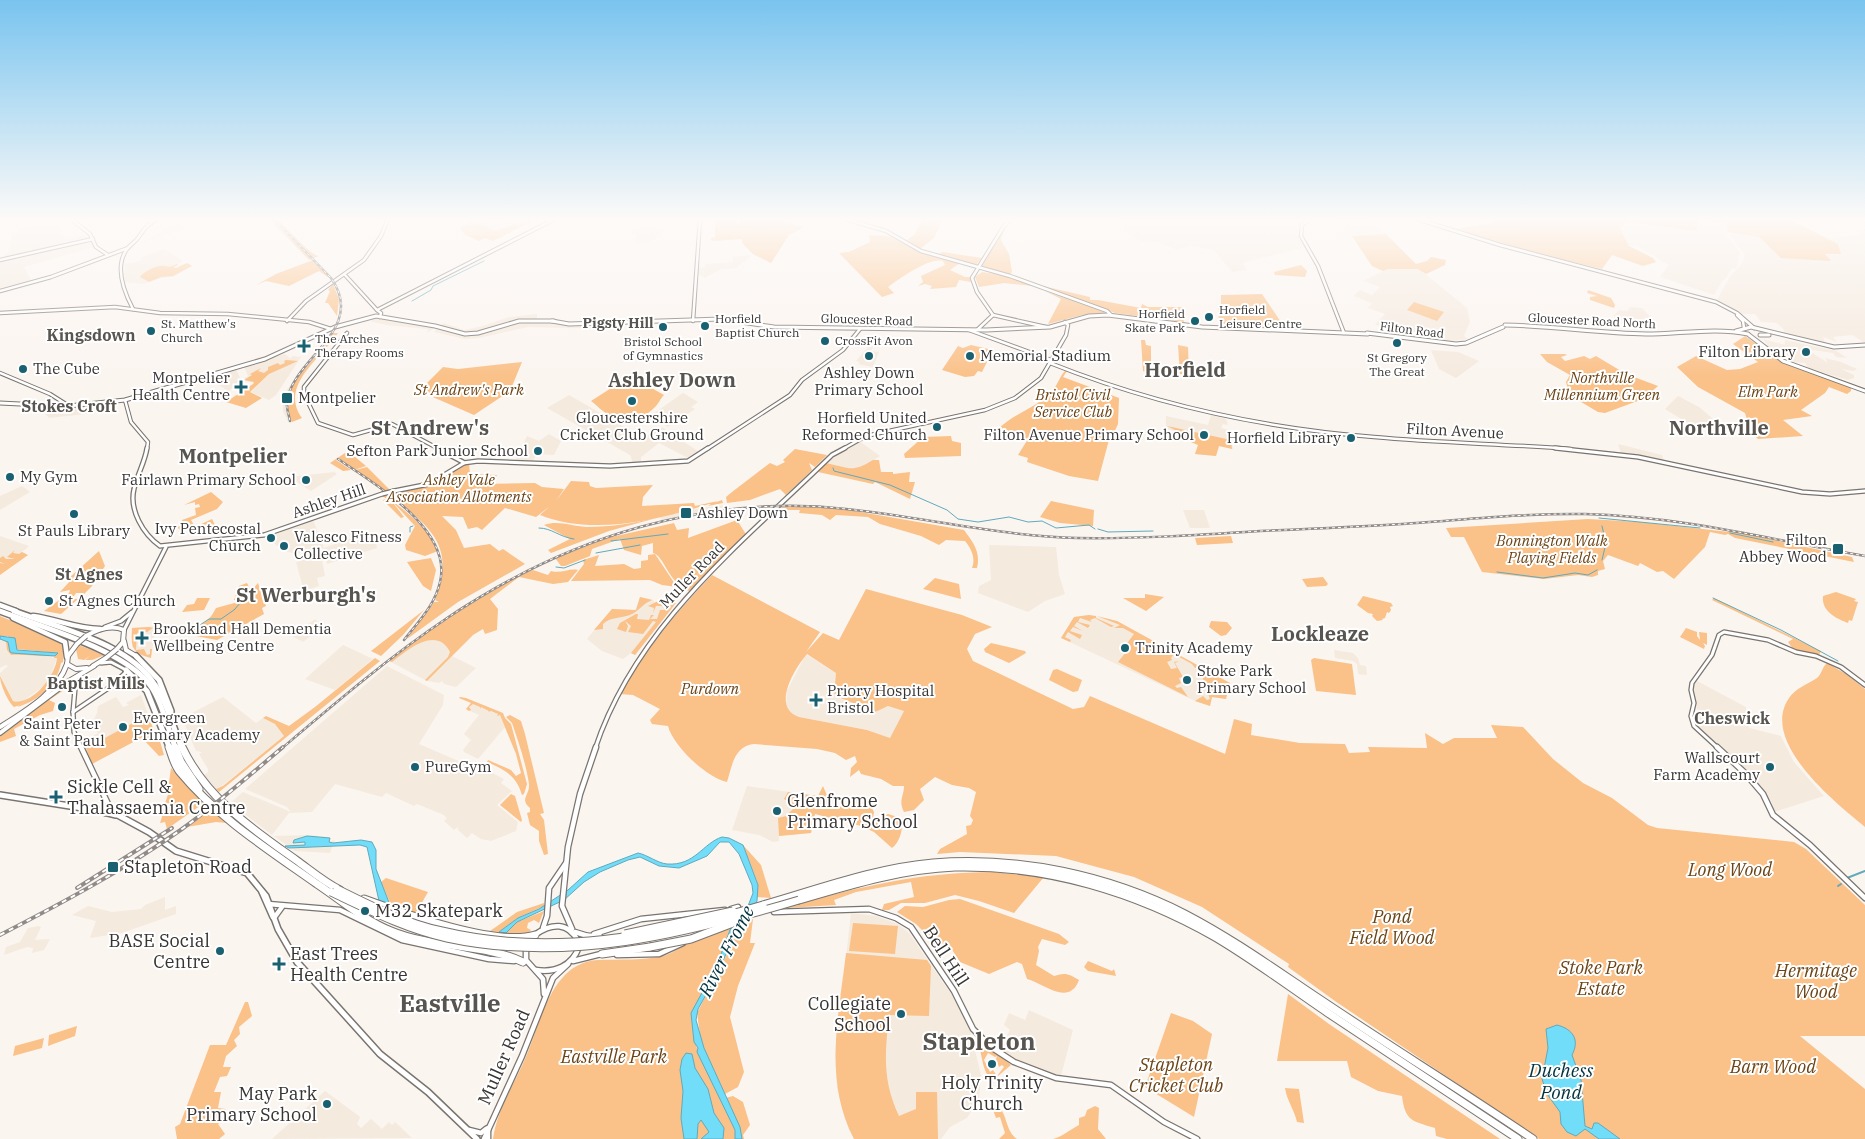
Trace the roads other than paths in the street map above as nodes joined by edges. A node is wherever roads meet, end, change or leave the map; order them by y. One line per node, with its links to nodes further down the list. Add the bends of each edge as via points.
1 (59, 272): 14 (main road)
2 (121, 272): 17 (main road, via 124,291)
3 (350, 272): 10 (main road)
4 (458, 272): 20 (main road)
5 (696, 272): 24 (main road)
6 (976, 272): 21 (main road, via 972,278 974,285)
7 (994, 272): 19 (main road)
8 (1320, 272): 36 (main road)
9 (1609, 272): 11 (main road)
10 (345, 275): 20 (main road); 23 (main road, via 305,302)
11 (1657, 286): 12 (main road); 13 (main road)
12 (1667, 288): 13 (main road); 15 (main road)
13 (1671, 291): 28 (main road, via 1723,306 1741,318)
14 (0, 292)
15 (1705, 298): 16 (main road); 31 (main road, via 1733,310)
16 (1714, 299)
17 (132, 308): 18 (main road); 23 (main road)
18 (0, 313)
19 (1109, 313): 22 (main road, Gloucester Road); 25 (main road, Gloucester Road, via 1089,315); 26 (main road, Gloucester Road)
20 (379, 315): 24 (main road, Gloucester Road, via 474,334 519,321); 29 (main road, Gloucester Road)
21 (993, 315): 27 (main road); 33 (main road)
22 (1074, 320): 25 (main road)
23 (287, 321): 29 (main road)
24 (693, 321): 30 (main road, Gloucester Road, via 724,319 768,327)
25 (1065, 324): 27 (main road, Gloucester Road); 44 (main road, Muller Road, via 1066,335)
26 (1187, 325): 35 (main road, Filton Road)
27 (1047, 327): 34 (main road, Gloucester Road)
28 (1744, 328): 31 (main road); 37 (main road, Gloucester Road North); 41 (main road)
29 (327, 329): 48 (main road, Gloucester Road, via 278,354)
30 (860, 329): 32 (main road, Gloucester Road); 53 (main road, Ashley Hill, via 842,350 802,380 790,395 688,461 610,466)
31 (1755, 329): 42 (main road); 43 (main road, via 1831,347)
32 (968, 330): 33 (main road, Gloucester Road); 39 (main road, Filton Avenue)
33 (978, 330): 34 (main road, Gloucester Road); 39 (main road)
34 (984, 330)
35 (1334, 332): 36 (main road, Filton Road)
36 (1342, 332): 40 (main road, Filton Road, via 1454,344)
37 (1734, 332): 40 (main road, Gloucester Road North, via 1582,332 1519,325 1504,326); 41 (main road, Gloucester Road North)
38 (347, 333): 53 (main road, via 304,387 318,423 353,435 393,425)
39 (980, 334): 44 (main road, Filton Avenue)
40 (1485, 334)
41 (1748, 334): 42 (main road, Gloucester Road North); 45 (main road, via 1774,356)
42 (1760, 335): 43 (main road, via 1835,349); 46 (main road, via 1772,353)
43 (1865, 347)
44 (1051, 362): 54 (main road, Filton Avenue, via 1146,399 1276,426 1411,440 1585,450 1624,455 1802,492); 79 (main road, Muller Road, via 1035,385 1001,405 876,433 839,449 688,596 639,657 612,708 580,794)
45 (1799, 368): 46 (main road); 49 (main road)
46 (1804, 368): 49 (main road)
47 (0, 374): 52 (main road)
48 (184, 383): 50 (main road)
49 (1865, 389)
50 (125, 400): 52 (main road); 55 (main road, via 132,423 148,442 132,493 133,504 147,534 158,546)
51 (2, 403): 52 (main road)
52 (67, 406)
53 (463, 462): 55 (main road, Ashley Hill, bridge, via 429,484 382,494 256,537)
54 (1865, 491)
55 (166, 547): 59 (main road)
56 (0, 605): 58 (highway)
57 (0, 611): 66 (highway, via 65,642); 77 (highway, via 106,652 134,668 152,688 181,762)
58 (14, 611): 61 (highway); 74 (highway, via 138,664 157,686)
59 (132, 612): 62 (main road, via 121,621); 63 (main road)
60 (44, 614): 61 (highway)
61 (56, 619): 62 (highway, via 83,629)
62 (101, 629): 63 (main road, via 116,627); 66 (main road, bridge, via 86,636)
63 (124, 630): 64 (main road)
64 (124, 638): 65 (main road, via 125,649); 68 (main road, bridge, via 117,649)
65 (136, 656): 74 (highway, via 162,683)
66 (67, 657): 67 (main road)
67 (67, 664): 68 (main road, via 77,669); 73 (main road, via 63,674 42,696)
68 (96, 665): 69 (main road, via 111,662); 70 (main road)
69 (126, 670): 72 (main road, via 116,682); 77 (highway, via 146,691 174,764)
70 (78, 674): 72 (main road); 75 (main road)
71 (1865, 685): 82 (main road, via 1846,670 1816,656 1796,652 1768,640 1722,633 1691,685 1695,708 1691,716 1694,726 1734,761 1758,788 1783,826 1810,845)
72 (72, 711): 78 (main road, via 74,732 107,802)
73 (0, 727)
74 (175, 729): 80 (highway, via 198,776 225,807)
75 (0, 733)
76 (0, 795): 78 (main road)
77 (203, 796): 80 (highway, via 218,812)
78 (104, 811): 83 (main road, via 135,823 176,851 247,873)
79 (566, 863): 92 (main road, Muller Road, via 549,888 547,912); 93 (main road, Muller Road, via 563,913)
80 (334, 891): 86 (highway, bridge, via 385,919 419,931 460,942 507,948 582,948 635,943); 94 (highway, bridge, via 436,924 480,934 526,938); 97 (highway, bridge, via 356,911 401,935 470,950 507,954)
81 (799, 897): 86 (highway, bridge); 108 (highway, via 892,875 960,868 1040,872 1123,893 1182,918 1216,938); 109 (highway, via 891,869 935,863 1040,866 1125,889 1161,903 1219,934)
82 (1865, 898)
83 (268, 905): 84 (main road); 90 (main road)
84 (283, 907): 90 (main road); 97 (main road, via 340,910 390,936 415,944)
85 (738, 908): 87 (main road)
86 (764, 908): 95 (highway, bridge, via 626,934); 96 (highway, bridge, via 699,936)
87 (730, 909): 89 (main road); 91 (main road)
88 (776, 912): 107 (main road, Bell Hill, via 869,909 901,921 919,938 982,1040 1014,1062 1056,1078 1111,1085 1164,1122)
89 (696, 913): 91 (main road, via 703,915); 95 (main road, via 641,919)
90 (274, 918): 102 (main road, via 297,962 370,1043)
91 (705, 924): 96 (main road, via 682,943 659,954)
92 (541, 930): 93 (main road, via 556,924); 94 (main road)
93 (573, 930): 95 (main road); 98 (main road, via 579,947)
94 (535, 935): 97 (main road, via 526,951)
95 (587, 937)
96 (602, 954): 98 (main road)
97 (526, 963): 99 (main road)
98 (569, 963): 99 (main road, via 553,971); 100 (main road, Muller Road, via 553,978)
99 (536, 970): 100 (main road, Muller Road, via 544,980)
100 (544, 997): 101 (main road, Muller Road, via 522,1056)
101 (488, 1127): 102 (main road, via 481,1132); 105 (main road, Muller Road); 106 (main road, Muller Road)
102 (467, 1130): 103 (main road); 104 (main road)
103 (471, 1139)
104 (477, 1139)
105 (484, 1139)
106 (488, 1139)
107 (1197, 1139)
108 (1518, 1139)
109 (1533, 1139)

